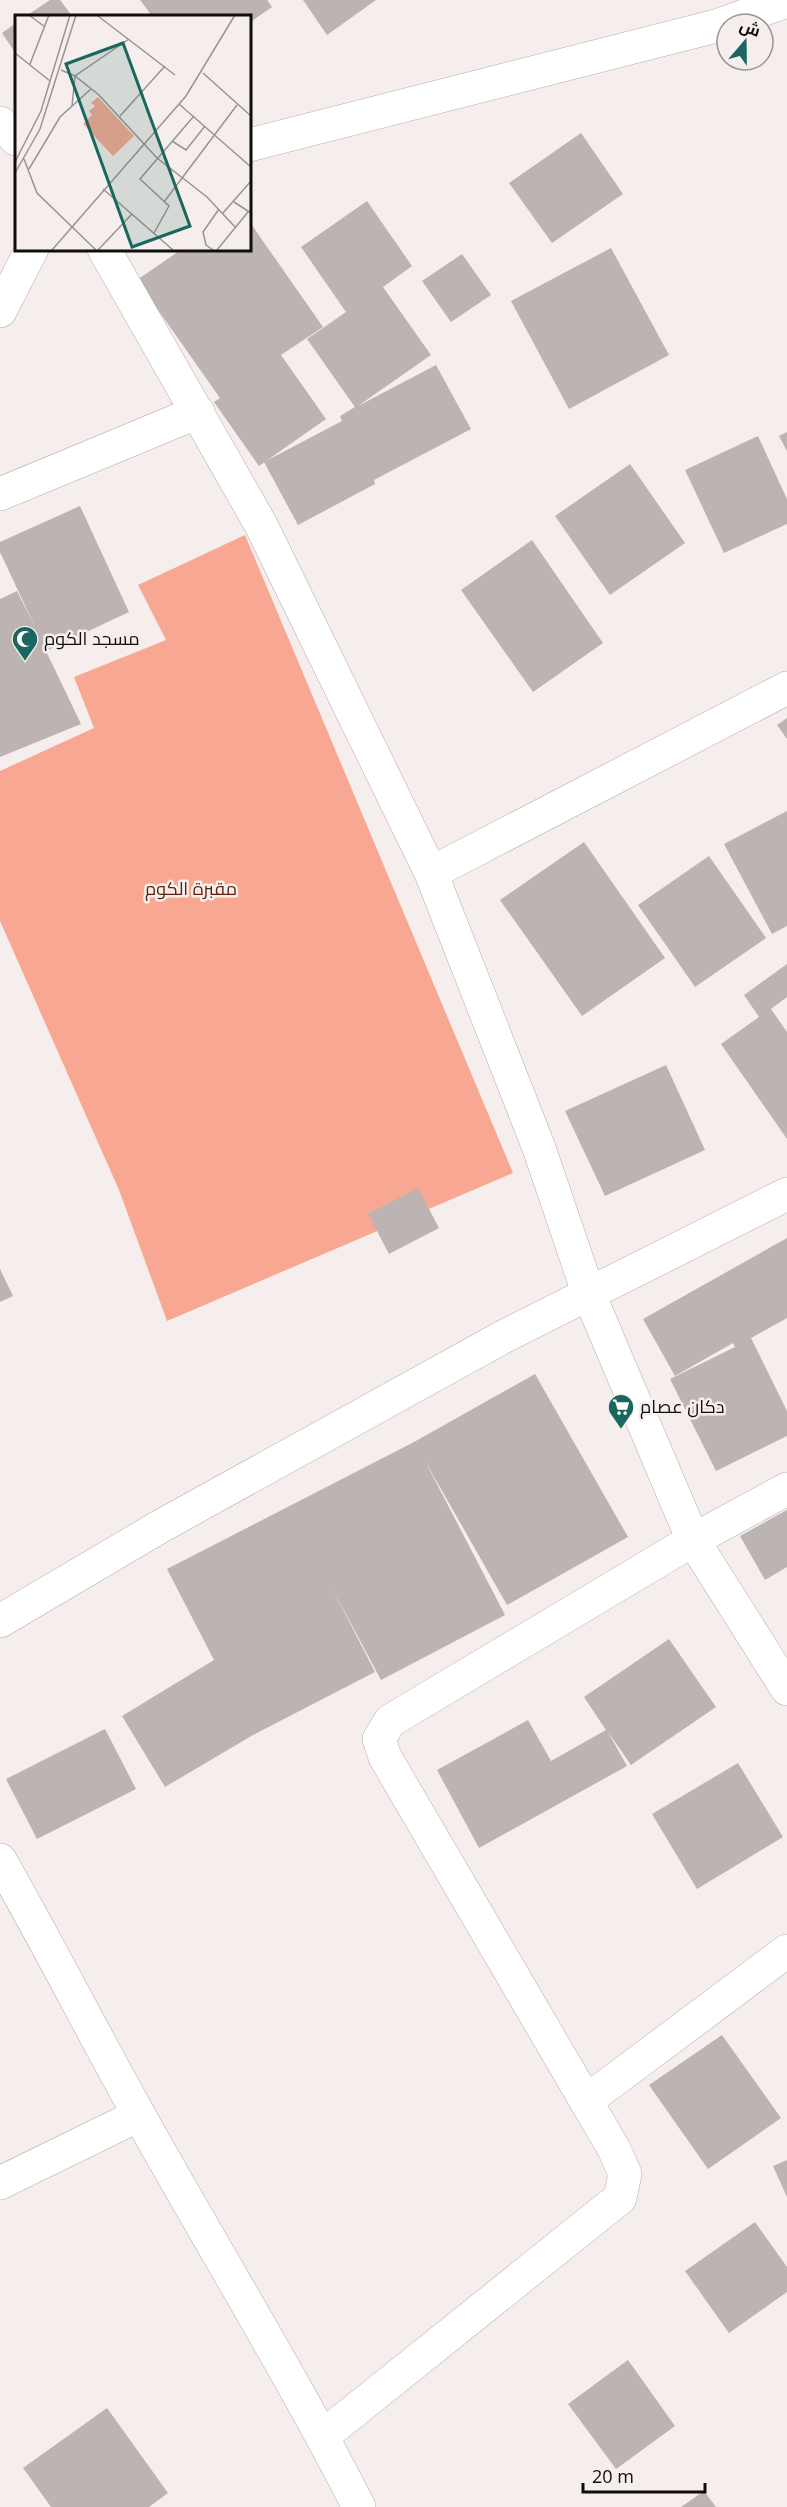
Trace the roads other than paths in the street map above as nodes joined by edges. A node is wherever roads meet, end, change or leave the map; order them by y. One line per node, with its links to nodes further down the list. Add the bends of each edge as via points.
1 (787, 1): 4 (street, via 716,26)
2 (0, 123): 3 (street)
3 (15, 138)
4 (250, 145)
5 (31, 250): 7 (street)
6 (105, 250): 8 (street)
7 (0, 311)
8 (198, 412): 9 (street); 11 (street, via 261,525)
9 (0, 494)
10 (787, 688): 11 (street)
11 (431, 873): 13 (street, via 539,1148)
12 (787, 1194): 13 (street)
13 (588, 1292): 15 (street); 16 (street, via 161,1526)
14 (787, 1489): 15 (street)
15 (693, 1540): 17 (street); 20 (street, via 390,1721 379,1739 385,1757)
16 (0, 1621)
17 (787, 1689)
18 (0, 1860): 21 (street)
19 (787, 1951): 20 (street)
20 (586, 2101): 23 (street, via 625,2174 620,2198)
21 (139, 2115): 22 (street); 23 (street)
22 (0, 2183)
23 (323, 2436): 24 (street)
24 (359, 2507)

